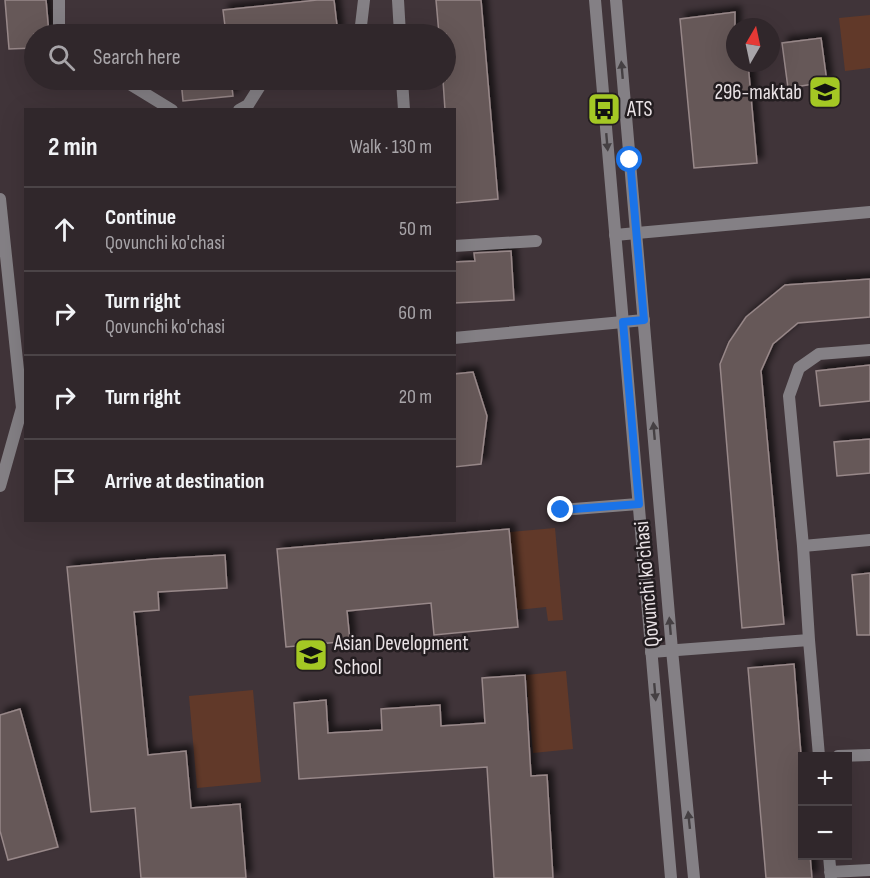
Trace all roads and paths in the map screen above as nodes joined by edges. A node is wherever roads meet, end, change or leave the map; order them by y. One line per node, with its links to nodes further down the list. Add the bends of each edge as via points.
1 (58, 0): 6 (street)
2 (364, 0): 7 (street)
3 (398, 0): 8 (street)
4 (595, 0): 18 (street, Qovunchi ko'chasi, one-way to 18)
5 (616, 0): 17 (street, Qovunchi ko'chasi, one-way to 5)
6 (59, 24)
7 (361, 24)
8 (399, 24)
9 (139, 90): 12 (street)
10 (257, 90): 13 (street)
11 (403, 90): 14 (street)
12 (169, 108)
13 (243, 108)
14 (404, 108)
15 (0, 199): 25 (street)
16 (870, 212): 17 (street)
17 (637, 232): 18 (street); 21 (street, Qovunchi ko'chasi)
18 (615, 235): 22 (street, Qovunchi ko'chasi)
19 (536, 241): 20 (street)
20 (456, 246)
21 (644, 320): 22 (street); 32 (street, Qovunchi ko'chasi, one-way to 21)
22 (623, 322): 23 (street); 27 (street, Qovunchi ko'chasi)
23 (456, 338)
24 (870, 350): 30 (street, via 819,354 799,368 789,396)
25 (24, 407): 26 (street)
26 (0, 486)
27 (639, 504): 28 (street); 33 (street, Qovunchi ko'chasi)
28 (561, 510)
29 (870, 540): 30 (street)
30 (803, 546): 31 (street)
31 (809, 640): 32 (street); 34 (street)
32 (672, 650): 33 (street); 41 (street, Qovunchi ko'chasi, one-way to 32)
33 (651, 652): 40 (street, Qovunchi ko'chasi, one-way to 40)
34 (819, 752)
35 (870, 755): 36 (street)
36 (852, 756)
37 (830, 860): 39 (street)
38 (870, 870): 39 (street)
39 (831, 875)
40 (671, 878)
41 (694, 878)

